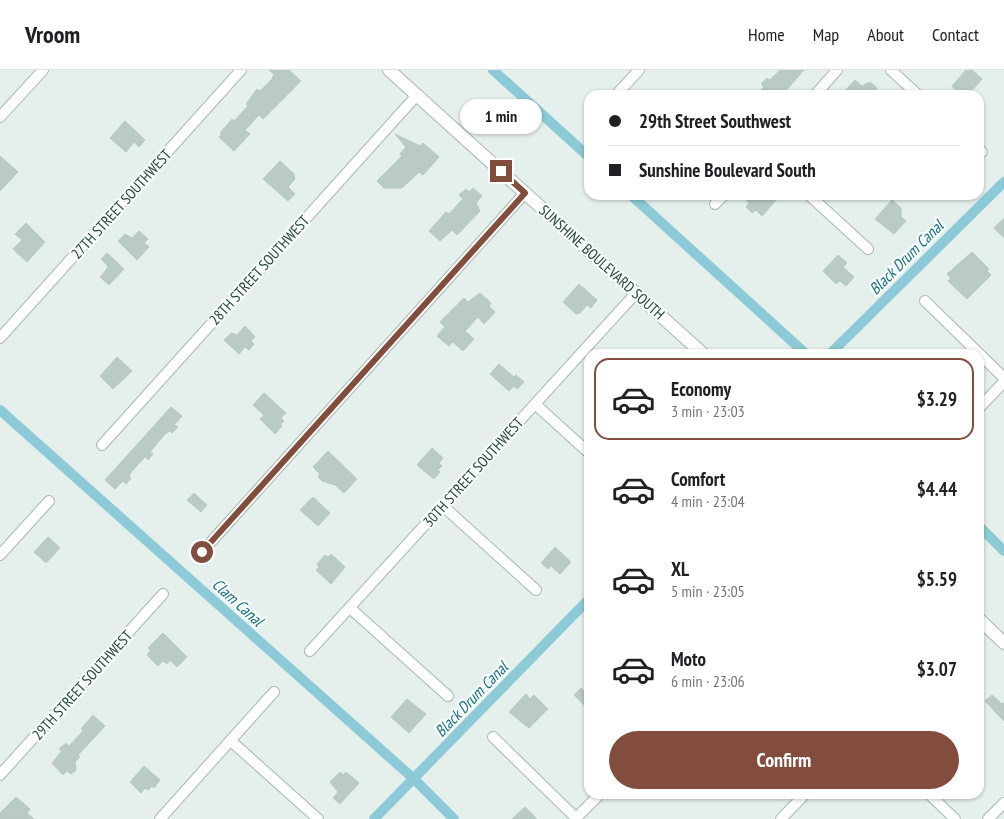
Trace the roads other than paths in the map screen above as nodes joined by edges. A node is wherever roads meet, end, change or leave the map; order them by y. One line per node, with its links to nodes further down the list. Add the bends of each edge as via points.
1 (43, 70): 11 (street)
2 (241, 70): 19 (street, 27TH STREET SOUTHWEST)
3 (389, 70): 10 (street, SUNSHINE BOULEVARD SOUTH)
4 (639, 70): 7 (street)
5 (837, 70): 8 (street)
6 (891, 70): 9 (street)
7 (621, 90)
8 (819, 90)
9 (913, 90)
10 (418, 95): 12 (street, SUNSHINE BOULEVARD SOUTH); 29 (street, 28TH STREET SOUTHWEST)
11 (0, 117)
12 (525, 193): 17 (street, SUNSHINE BOULEVARD SOUTH); 33 (street)
13 (719, 200): 15 (street)
14 (814, 200): 16 (street)
15 (715, 204)
16 (868, 249)
17 (636, 293): 20 (street, 30TH STREET SOUTHWEST); 21 (street, SUNSHINE BOULEVARD SOUTH)
18 (925, 301): 22 (street)
19 (0, 338)
20 (585, 349)
21 (698, 349)
22 (974, 349)
23 (584, 350): 28 (street, 30TH STREET SOUTHWEST)
24 (984, 359): 25 (street)
25 (1004, 378)
26 (1004, 382): 27 (street)
27 (984, 403)
28 (535, 404): 30 (street); 32 (street, 30TH STREET SOUTHWEST)
29 (102, 444)
30 (584, 448)
31 (49, 501): 34 (street)
32 (443, 506): 35 (street); 37 (street, 30TH STREET SOUTHWEST)
33 (202, 552)
34 (0, 555)
35 (536, 590)
36 (163, 594): 45 (street, 29TH STREET SOUTHWEST)
37 (350, 608): 40 (street, 30TH STREET SOUTHWEST); 42 (street)
38 (984, 624): 39 (street)
39 (1004, 644)
40 (310, 651)
41 (274, 692): 44 (street)
42 (448, 696)
43 (493, 737): 52 (street)
44 (231, 741): 50 (street); 51 (street)
45 (0, 775)
46 (595, 799): 52 (street)
47 (800, 799): 53 (street)
48 (934, 799): 54 (street)
49 (1004, 803): 55 (street)
50 (160, 819)
51 (318, 819)
52 (575, 819)
53 (781, 819)
54 (955, 819)
55 (988, 819)

